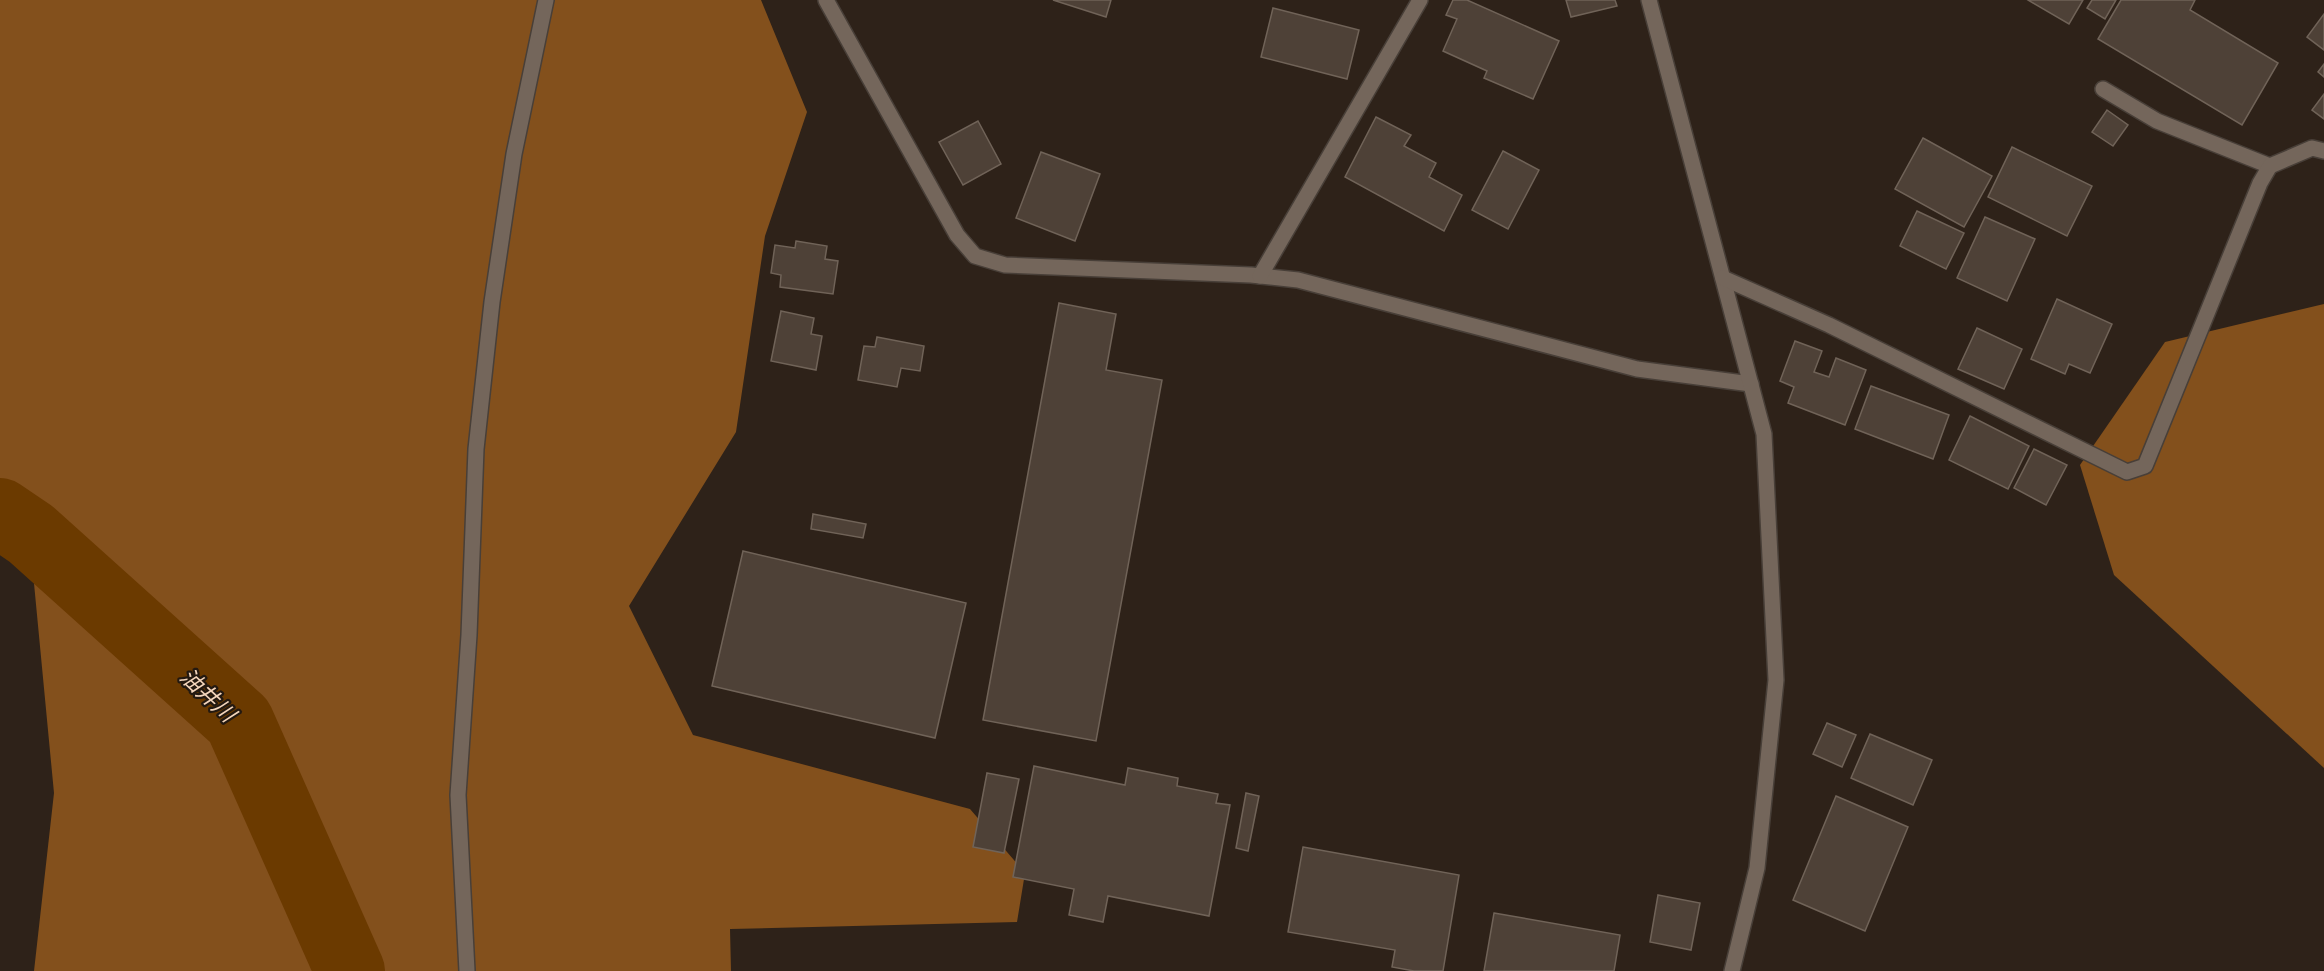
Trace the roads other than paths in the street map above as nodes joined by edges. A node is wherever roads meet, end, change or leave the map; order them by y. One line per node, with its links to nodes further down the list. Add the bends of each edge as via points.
1 (546, 0): 11 (street, via 512,166 476,449 458,795)
2 (826, 0): 8 (street, via 957,235 975,256 1005,265)
3 (1420, 0): 8 (street)
4 (1649, 0): 9 (street)
5 (2103, 89): 7 (street, via 2157,121)
6 (2324, 151): 7 (street, via 2312,148)
7 (2270, 166): 9 (street, via 2145,466 2127,472 1829,325)
8 (1260, 276): 10 (street, via 1299,280 1637,369)
9 (1723, 278): 10 (street)
10 (1751, 384): 12 (street, via 1764,434 1776,680 1757,868)
11 (467, 971)
12 (1732, 971)

